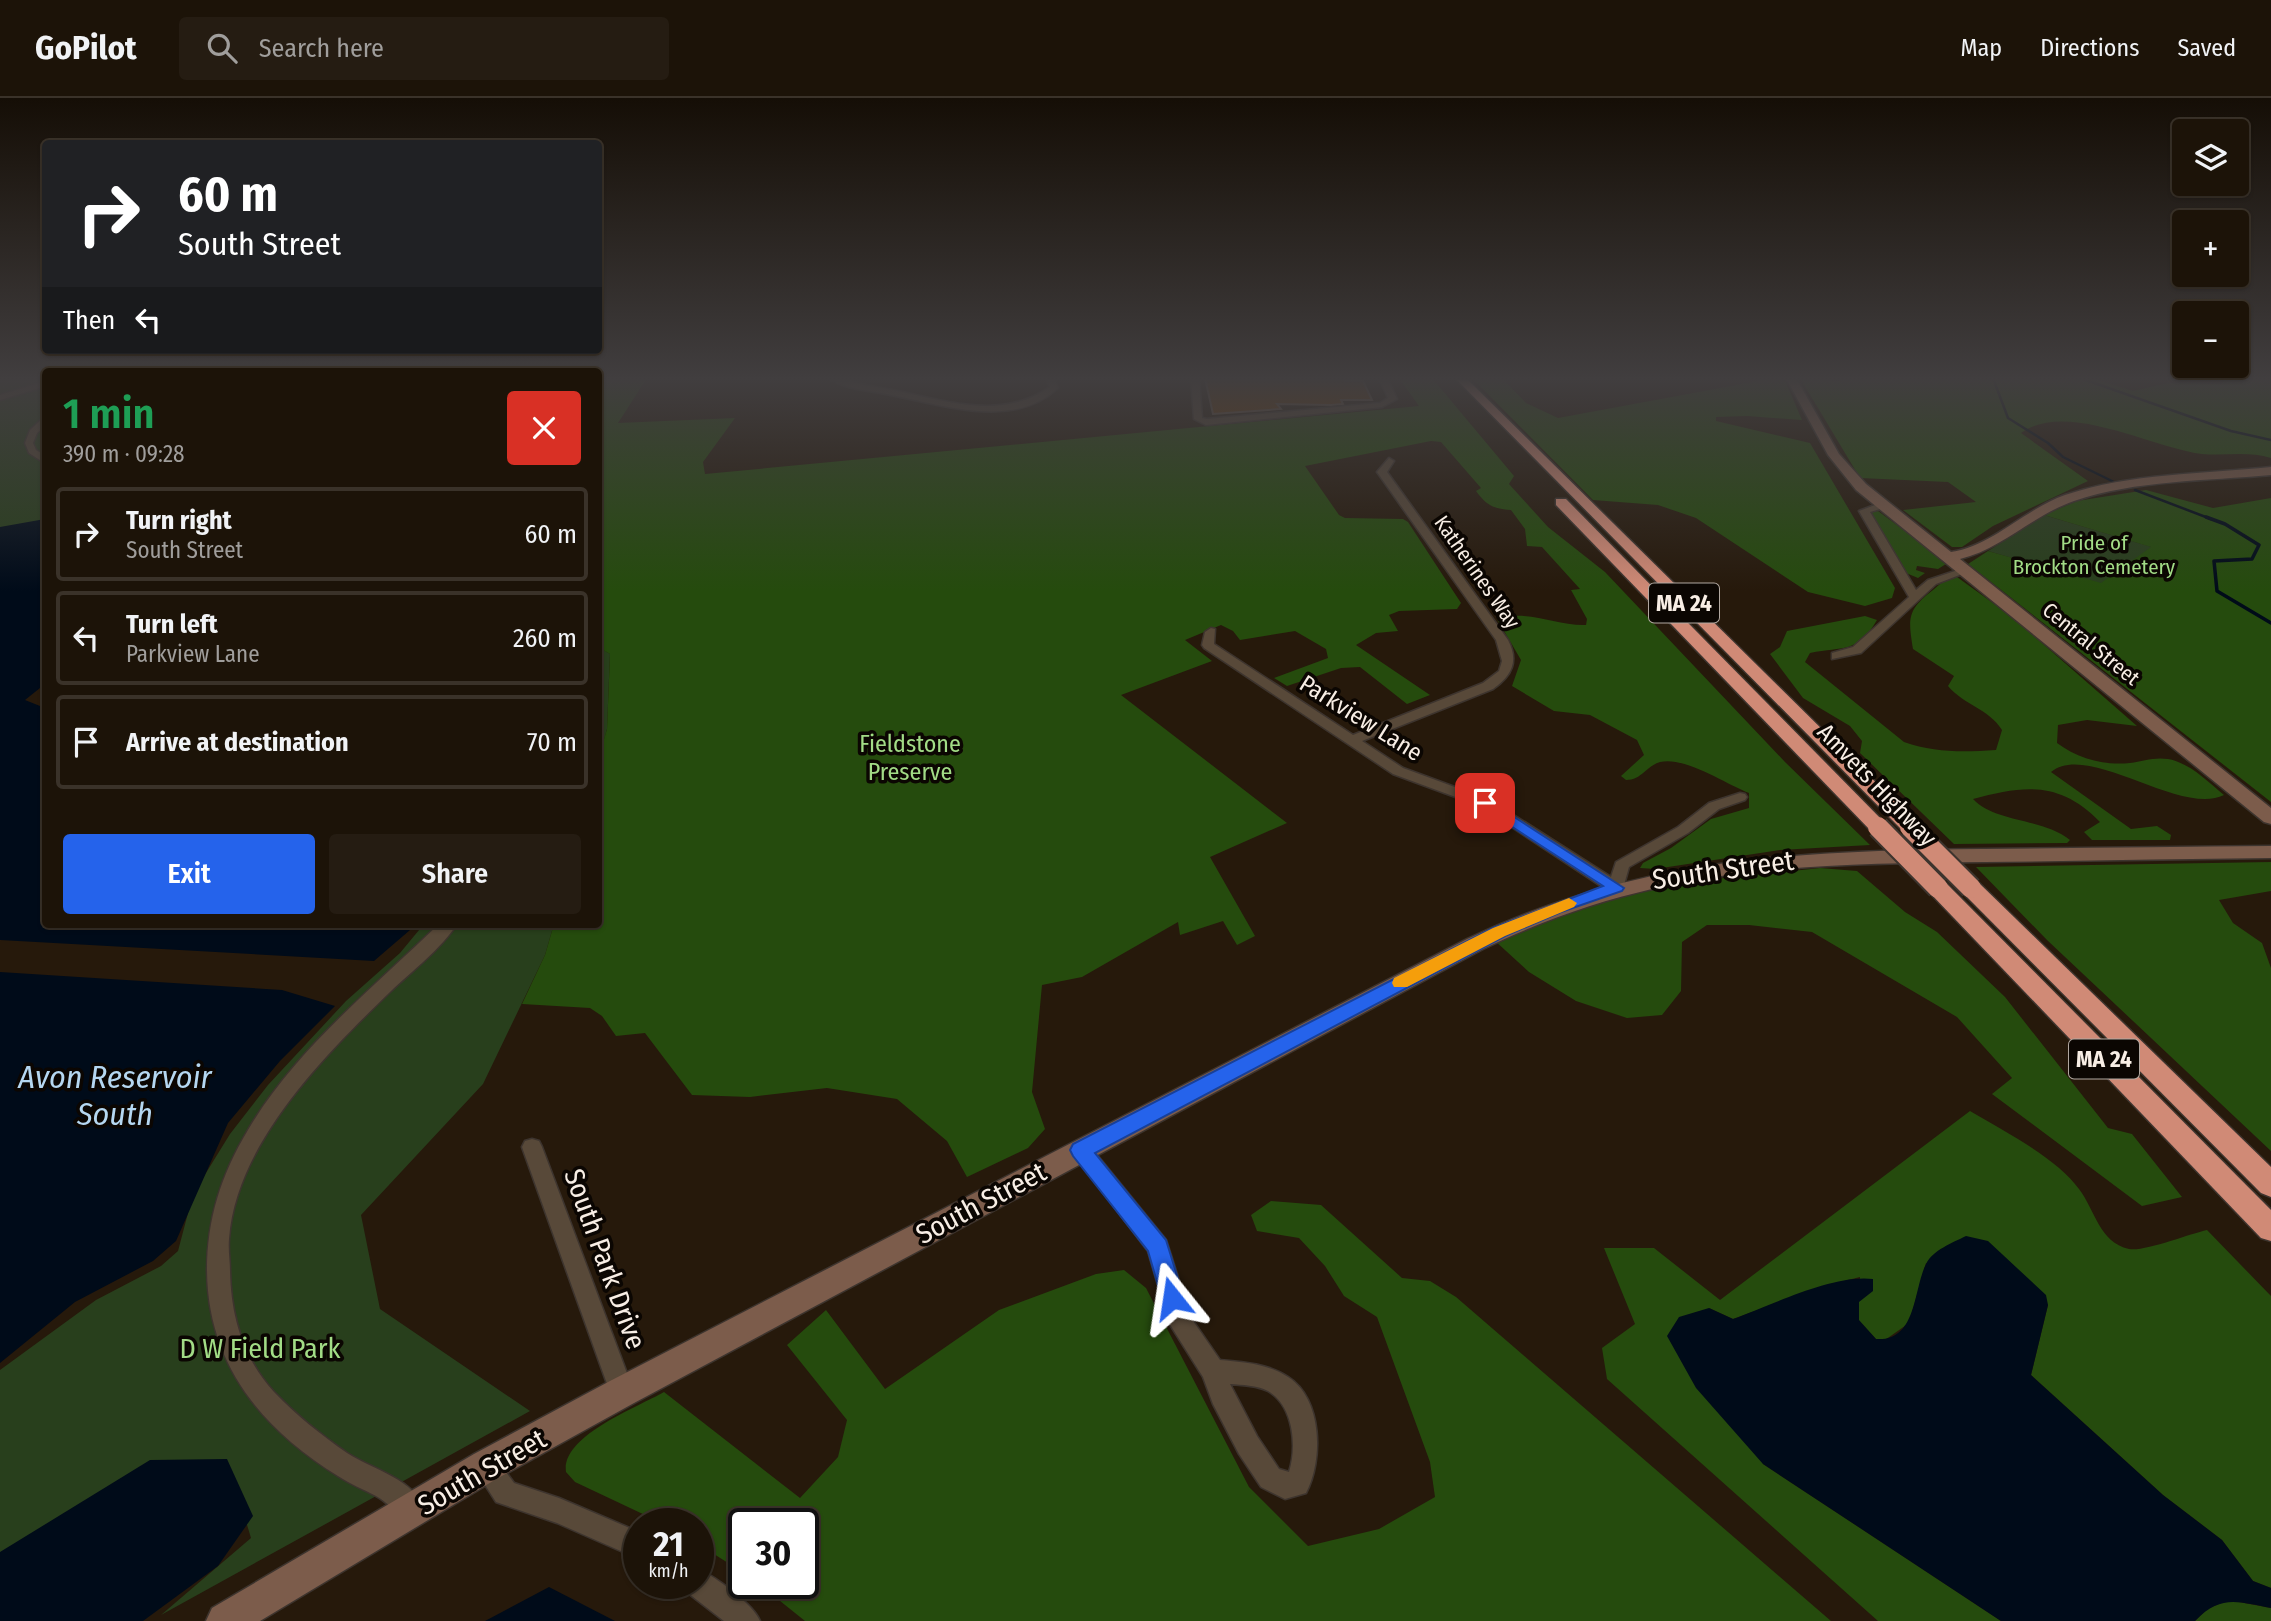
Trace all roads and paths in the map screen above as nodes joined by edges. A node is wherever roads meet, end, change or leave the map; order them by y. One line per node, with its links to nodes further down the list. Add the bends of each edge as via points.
1 (1513, 449): 23 (highway, Amvets Highway / MA 24, bridge)
2 (1531, 449): 22 (highway, Amvets Highway / MA 24, bridge)
3 (1830, 449): 6 (street, Central Street, via 1850,476)
4 (1389, 461): 14 (street, Katherines Way, via 1382,472 1502,640 1509,666 1488,686)
5 (2271, 471): 7 (street, via 2078,496 2037,511 1967,555)
6 (1883, 505): 7 (street, Central Street); 9 (street, via 1864,511)
7 (1947, 557): 8 (street, Central Street)
8 (1964, 571): 10 (street); 16 (street, Central Street)
9 (1900, 573): 10 (street); 11 (street)
10 (1929, 584): 11 (street)
11 (1914, 596): 13 (street, via 1857,650)
12 (1211, 632): 14 (street, Parkview Lane, via 1208,645)
13 (1836, 656)
14 (1350, 741): 18 (street, Parkview Lane, via 1398,771 1485,803)
15 (1740, 797): 18 (street, via 1714,806 1622,865)
16 (2271, 818)
17 (2271, 852): 18 (street, South Street, via 1833,857 1717,867)
18 (1616, 888): 21 (street, South Street, via 1499,932)
19 (445, 928): 27 (street, via 289,1085 240,1167 216,1240 221,1312 234,1353 249,1379 287,1422 349,1469 394,1489)
20 (532, 1147): 25 (street, South Park Drive)
21 (1081, 1150): 24 (street, via 1158,1247 1181,1322); 25 (street, South Street)
22 (2271, 1185)
23 (2271, 1229)
24 (1213, 1371): 24 (street, via 1228,1409 1270,1478 1285,1486 1297,1484 1305,1474 1306,1450 1287,1391 1268,1380)
25 (622, 1392): 26 (street, South Street)
26 (486, 1466): 27 (street, South Street); 28 (street, via 505,1493)
27 (413, 1511): 30 (street, South Street)
28 (623, 1539)
29 (714, 1596): 31 (street)
30 (225, 1621)
31 (746, 1621)

